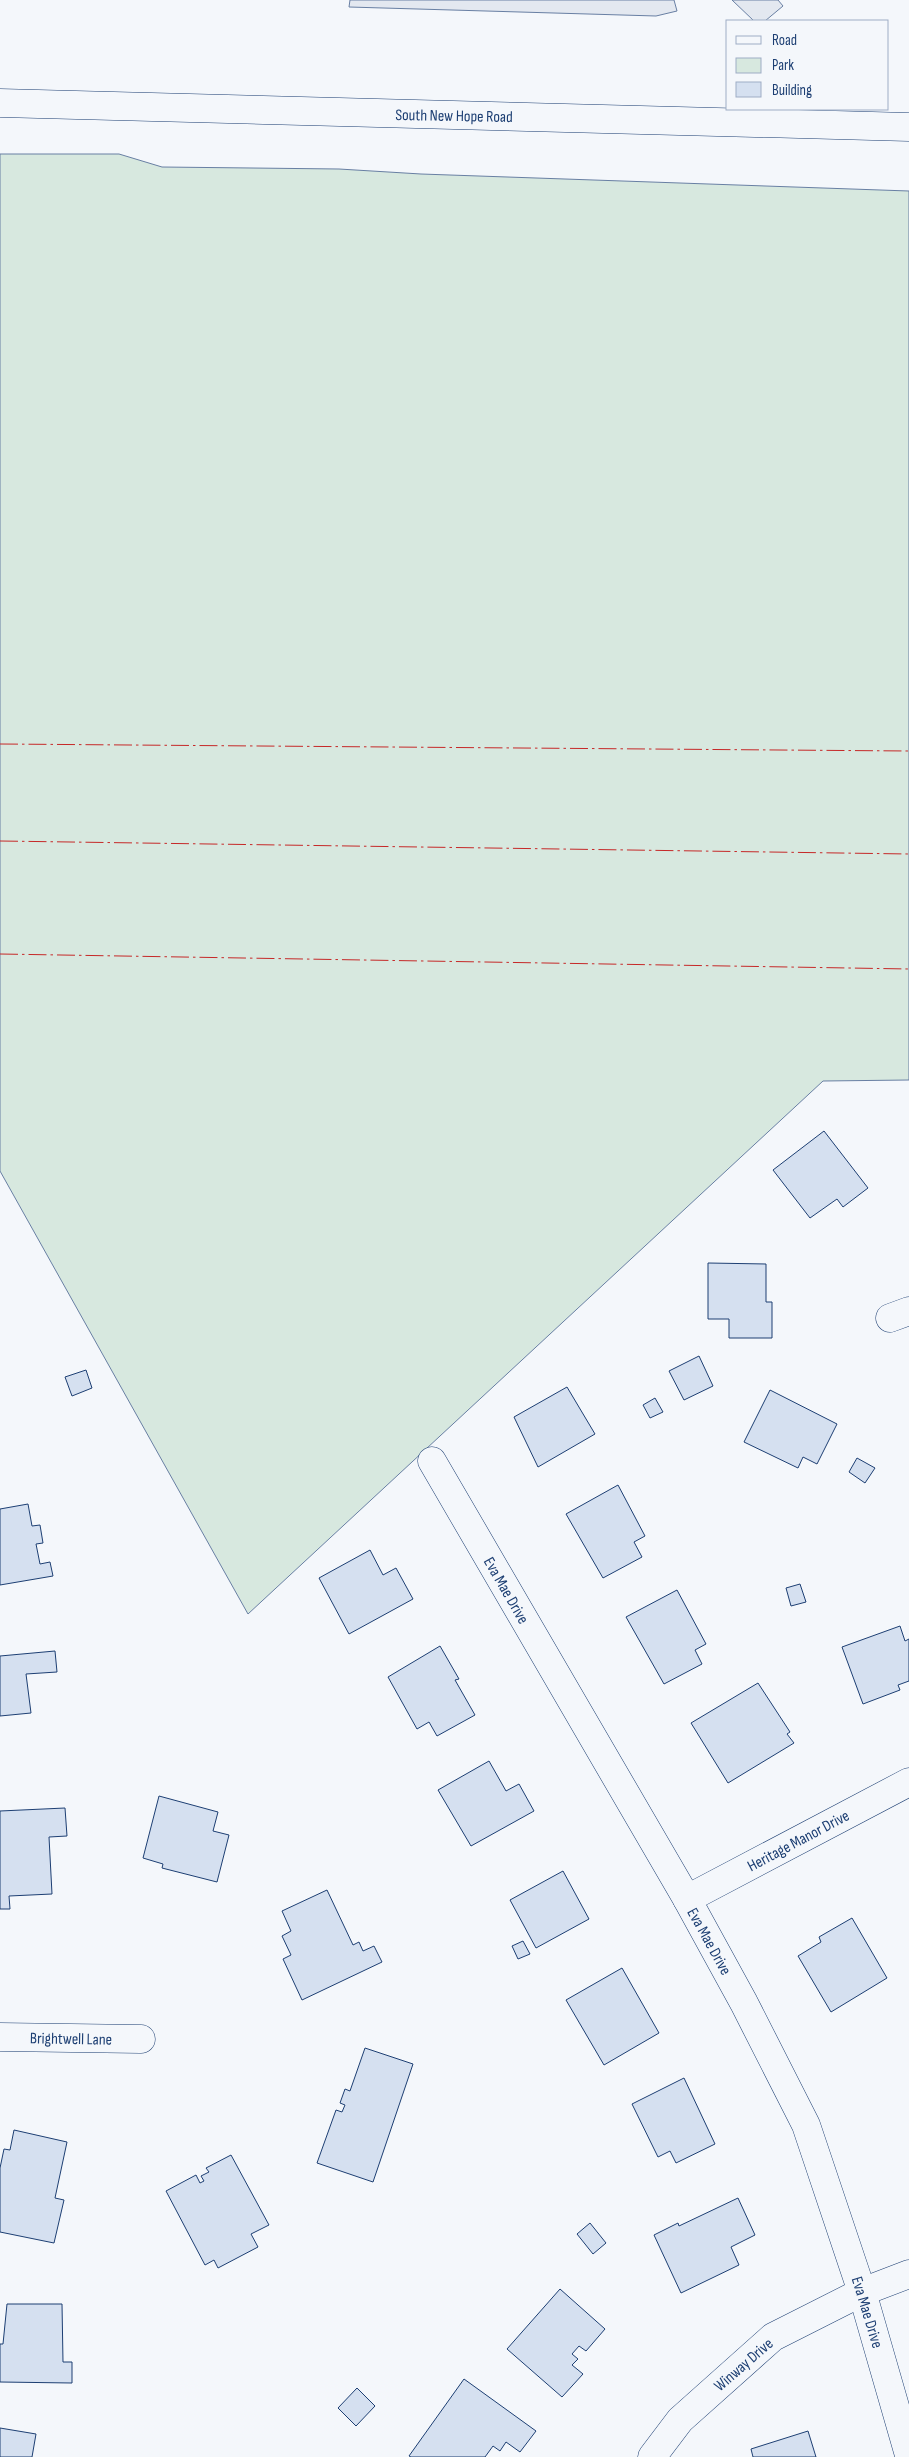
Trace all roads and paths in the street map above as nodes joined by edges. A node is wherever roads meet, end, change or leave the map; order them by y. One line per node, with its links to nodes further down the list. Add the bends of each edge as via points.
1 (0, 103): 2 (street, South New Hope Road)
2 (909, 127)
3 (432, 1461): 5 (street, Eva Mae Drive)
4 (909, 1782): 5 (street, Heritage Manor Drive)
5 (687, 1899): 9 (street, Eva Mae Drive, via 806,2125)
6 (0, 2037): 7 (street, Brightwell Lane)
7 (141, 2039)
8 (909, 2274): 9 (street, Winway Drive)
9 (862, 2292): 10 (street, Eva Mae Drive); 11 (street, Winway Drive, via 773,2336 680,2420)
10 (909, 2455)
11 (652, 2457)

